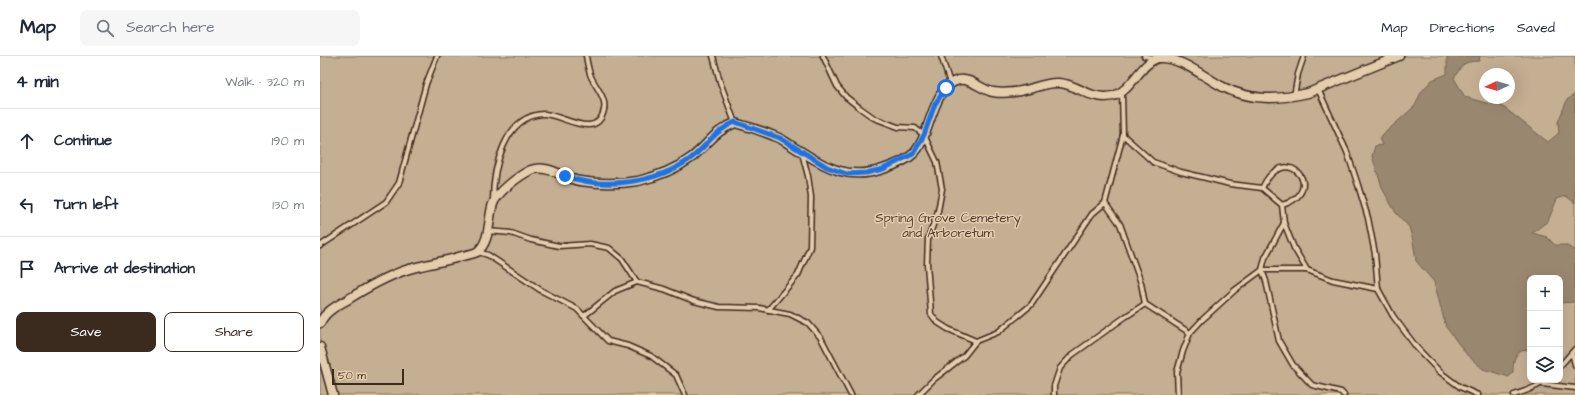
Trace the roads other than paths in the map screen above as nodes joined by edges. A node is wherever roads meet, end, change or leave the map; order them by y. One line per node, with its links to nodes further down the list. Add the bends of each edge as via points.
1 (437, 56): 24 (lane, via 426,84 398,183 386,202)
2 (586, 56): 19 (lane, via 590,74 604,102 604,111 600,119 594,124 584,125 545,114 531,116 519,122 509,134 498,161)
3 (713, 56): 14 (lane)
4 (823, 56): 15 (lane, via 837,86 860,108 874,118 898,127 915,128)
5 (940, 56): 10 (lane)
6 (1144, 56): 9 (lane)
7 (1304, 56): 13 (lane)
8 (1399, 56): 11 (street)
9 (1158, 58): 12 (street, via 1144,67); 13 (street, via 1172,58 1188,64 1224,88 1246,95 1261,99)
10 (950, 84): 12 (street, via 967,80 992,92 1010,92 1059,82 1088,95 1102,97); 15 (street, via 935,104)
11 (1318, 90): 13 (street); 29 (lane, via 1347,152 1368,218)
12 (1122, 92): 16 (lane)
13 (1294, 97)
14 (735, 122): 17 (street, via 780,138); 19 (street, via 717,132 692,158 659,174 616,183 592,183 544,168 532,170 509,185)
15 (924, 135): 17 (street, via 913,154 883,169 866,173 847,174 827,167); 35 (lane, via 936,162 942,189 938,211 928,239 931,314 937,322 948,329)
16 (1123, 135): 18 (lane, via 1154,162 1181,172); 20 (lane)
17 (802, 153): 31 (lane, via 811,197 810,248 798,275)
18 (1262, 188): 21 (lane); 21 (lane, via 1269,175 1276,169 1289,167 1296,170 1303,183 1303,190 1298,198)
19 (493, 203): 23 (street)
20 (1105, 203): 30 (lane, via 1120,224 1141,283); 35 (lane, via 1092,214 1031,305 998,332)
21 (1282, 205): 22 (lane)
22 (1284, 223): 26 (lane, via 1265,258); 27 (lane, via 1294,248)
23 (488, 231): 25 (street); 28 (lane, via 511,233 559,246 590,244 609,248 622,258)
24 (320, 246)
25 (477, 251): 32 (lane, via 488,255 542,291 577,308); 33 (street, via 380,280 332,308)
26 (1262, 270): 27 (lane); 34 (lane, via 1235,290); 48 (lane, via 1279,341 1293,365 1312,385)
27 (1307, 270): 29 (lane, via 1333,280)
28 (637, 282): 31 (lane, via 664,289 694,302 719,307); 32 (lane, via 615,291)
29 (1378, 289): 49 (lane, via 1393,316 1417,348 1440,372 1460,387)
30 (1145, 304): 34 (lane); 46 (lane, via 1072,355 1060,368)
31 (768, 310): 44 (lane, via 790,314 808,322 821,338)
32 (584, 316): 43 (lane, via 608,341 651,356 676,375)
33 (320, 323)
34 (1190, 333): 47 (lane, via 1177,372)
35 (976, 341): 45 (lane, via 964,356 932,380)
36 (320, 347): 42 (street)
37 (1574, 351): 38 (lane); 39 (lane)
38 (1563, 363)
39 (1575, 365)
40 (1542, 384): 41 (lane); 50 (lane)
41 (1575, 388)
42 (333, 395)
43 (685, 395)
44 (851, 395)
45 (918, 395)
46 (1054, 395)
47 (1178, 395)
48 (1344, 395)
49 (1478, 395)
50 (1514, 395)

